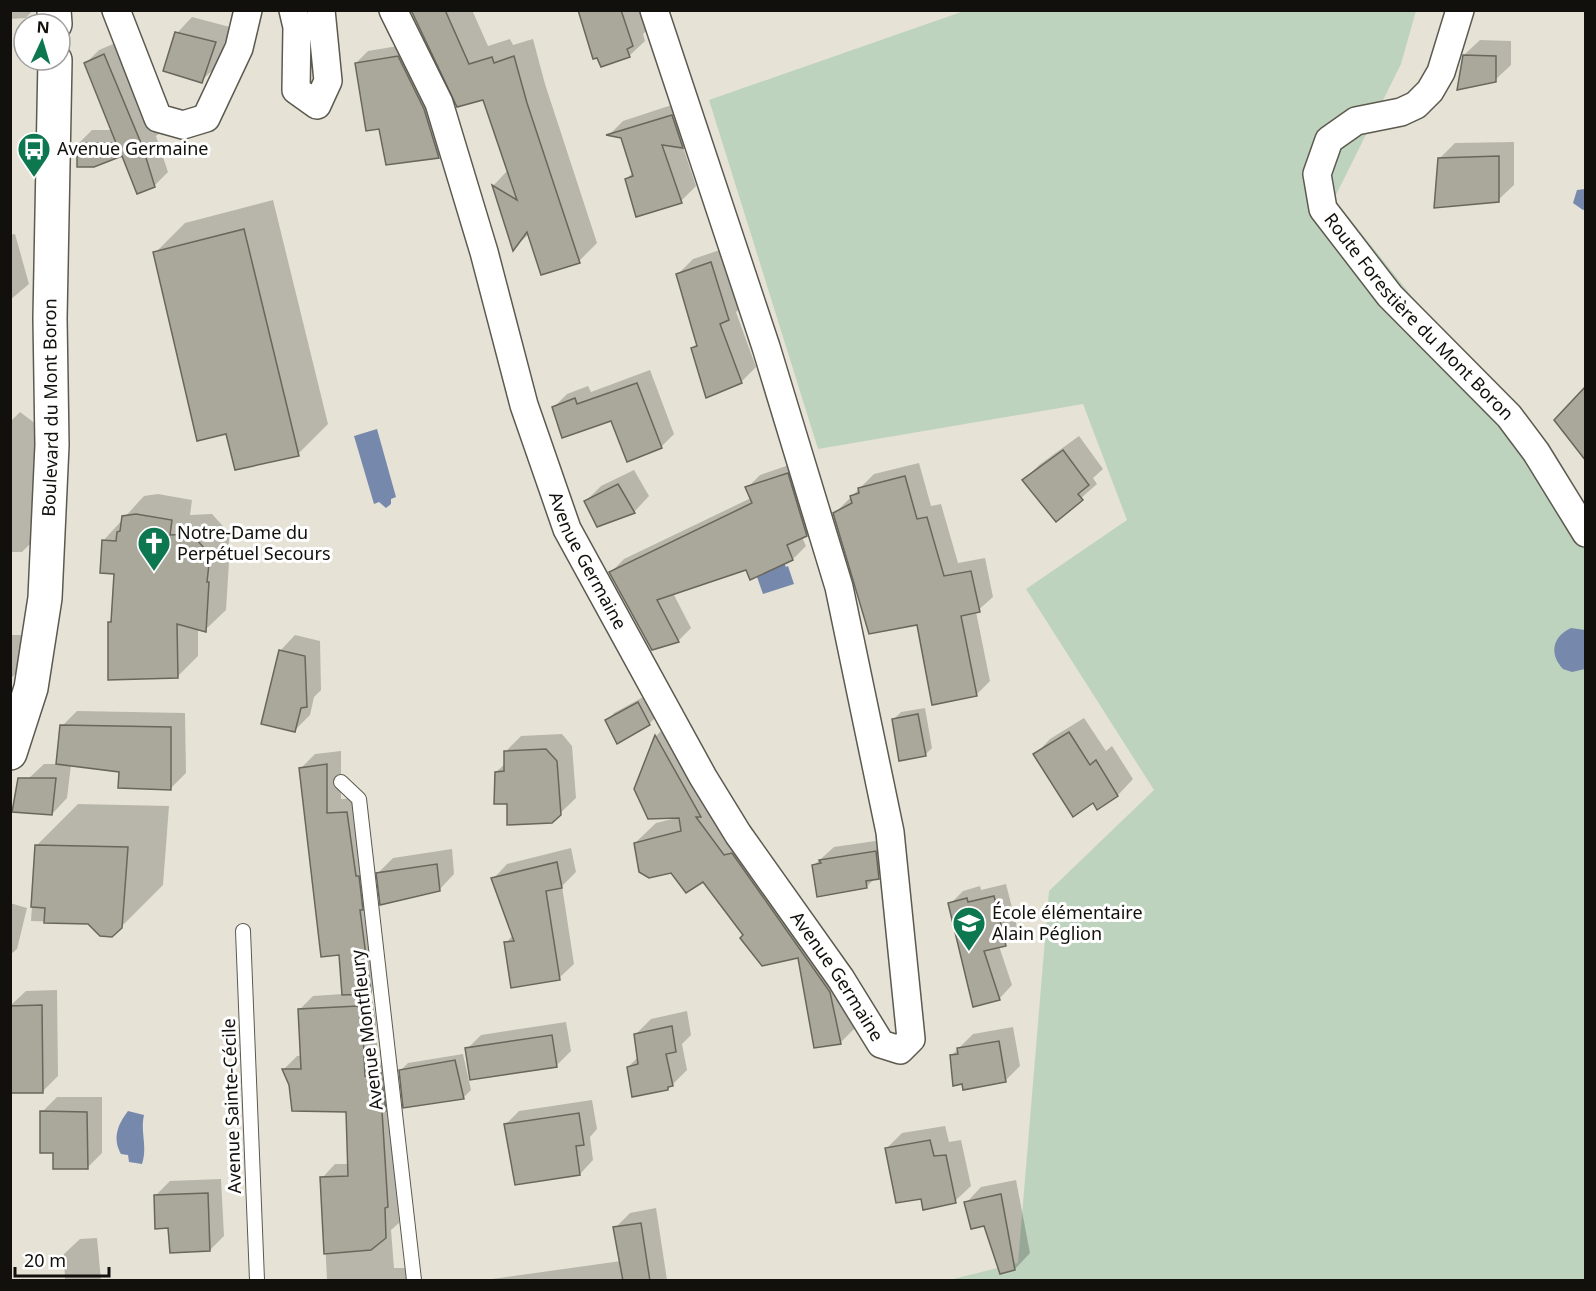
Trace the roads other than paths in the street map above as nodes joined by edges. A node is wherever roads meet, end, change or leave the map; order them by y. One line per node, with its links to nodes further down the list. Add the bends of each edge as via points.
1 (116, 10): 2 (street, via 158,118 183,125 206,118 238,48)
2 (248, 10)
3 (293, 10): 4 (street, via 297,27 296,90 317,105 328,81)
4 (321, 10)
5 (393, 10): 6 (street, Avenue Germaine, via 439,103 524,405 567,529 738,834 841,979 881,1044 900,1050 911,1039 890,832 839,587 766,347)
6 (654, 10)
7 (1460, 10): 9 (street, Route Forestière du Mont Boron, via 1441,72 1416,105 1356,121 1329,140 1317,174 1323,209 1390,296 1509,416)
8 (56, 72): 10 (street, Boulevard du Mont Boron, via 45,598 32,687)
9 (1586, 533)
10 (10, 753)
11 (341, 783): 14 (lane, Avenue Montfleury, via 359,799)
12 (243, 931): 13 (lane, Avenue Sainte-Cécile)
13 (257, 1281)
14 (414, 1281)

